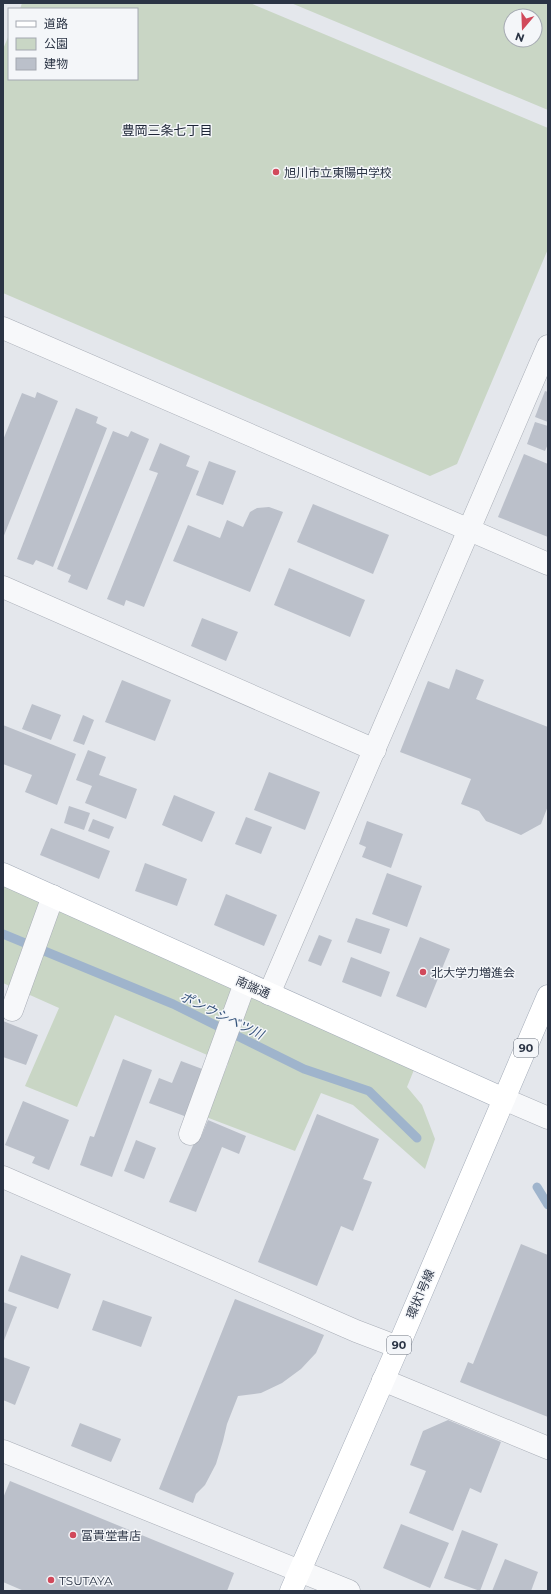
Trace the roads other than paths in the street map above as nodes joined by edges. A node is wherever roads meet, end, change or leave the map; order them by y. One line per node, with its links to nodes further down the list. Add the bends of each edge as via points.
1 (3, 328): 3 (street)
2 (548, 346): 3 (street)
3 (470, 530): 4 (street); 6 (street)
4 (548, 564)
5 (3, 587): 6 (street)
6 (375, 750): 10 (street)
7 (3, 874): 8 (main road, 南端通)
8 (53, 896): 9 (main road, 南端通); 12 (street)
9 (245, 983): 10 (main road, 南端通); 15 (street)
10 (269, 994): 13 (main road, 南端通)
11 (548, 996): 13 (main road, 環状1号線 / 90)
12 (12, 1010)
13 (504, 1099): 14 (street); 17 (main road, 環状1号線 / 90)
14 (548, 1118)
15 (190, 1134)
16 (3, 1177): 17 (street)
17 (398, 1347): 18 (main road, 環状1号線 / 90)
18 (383, 1380): 19 (street); 21 (main road, 環状1号線 / 90)
19 (548, 1448)
20 (3, 1451): 21 (street)
21 (300, 1571): 22 (main road, 環状1号線 / 90); 23 (street)
22 (291, 1591)
23 (349, 1591)

